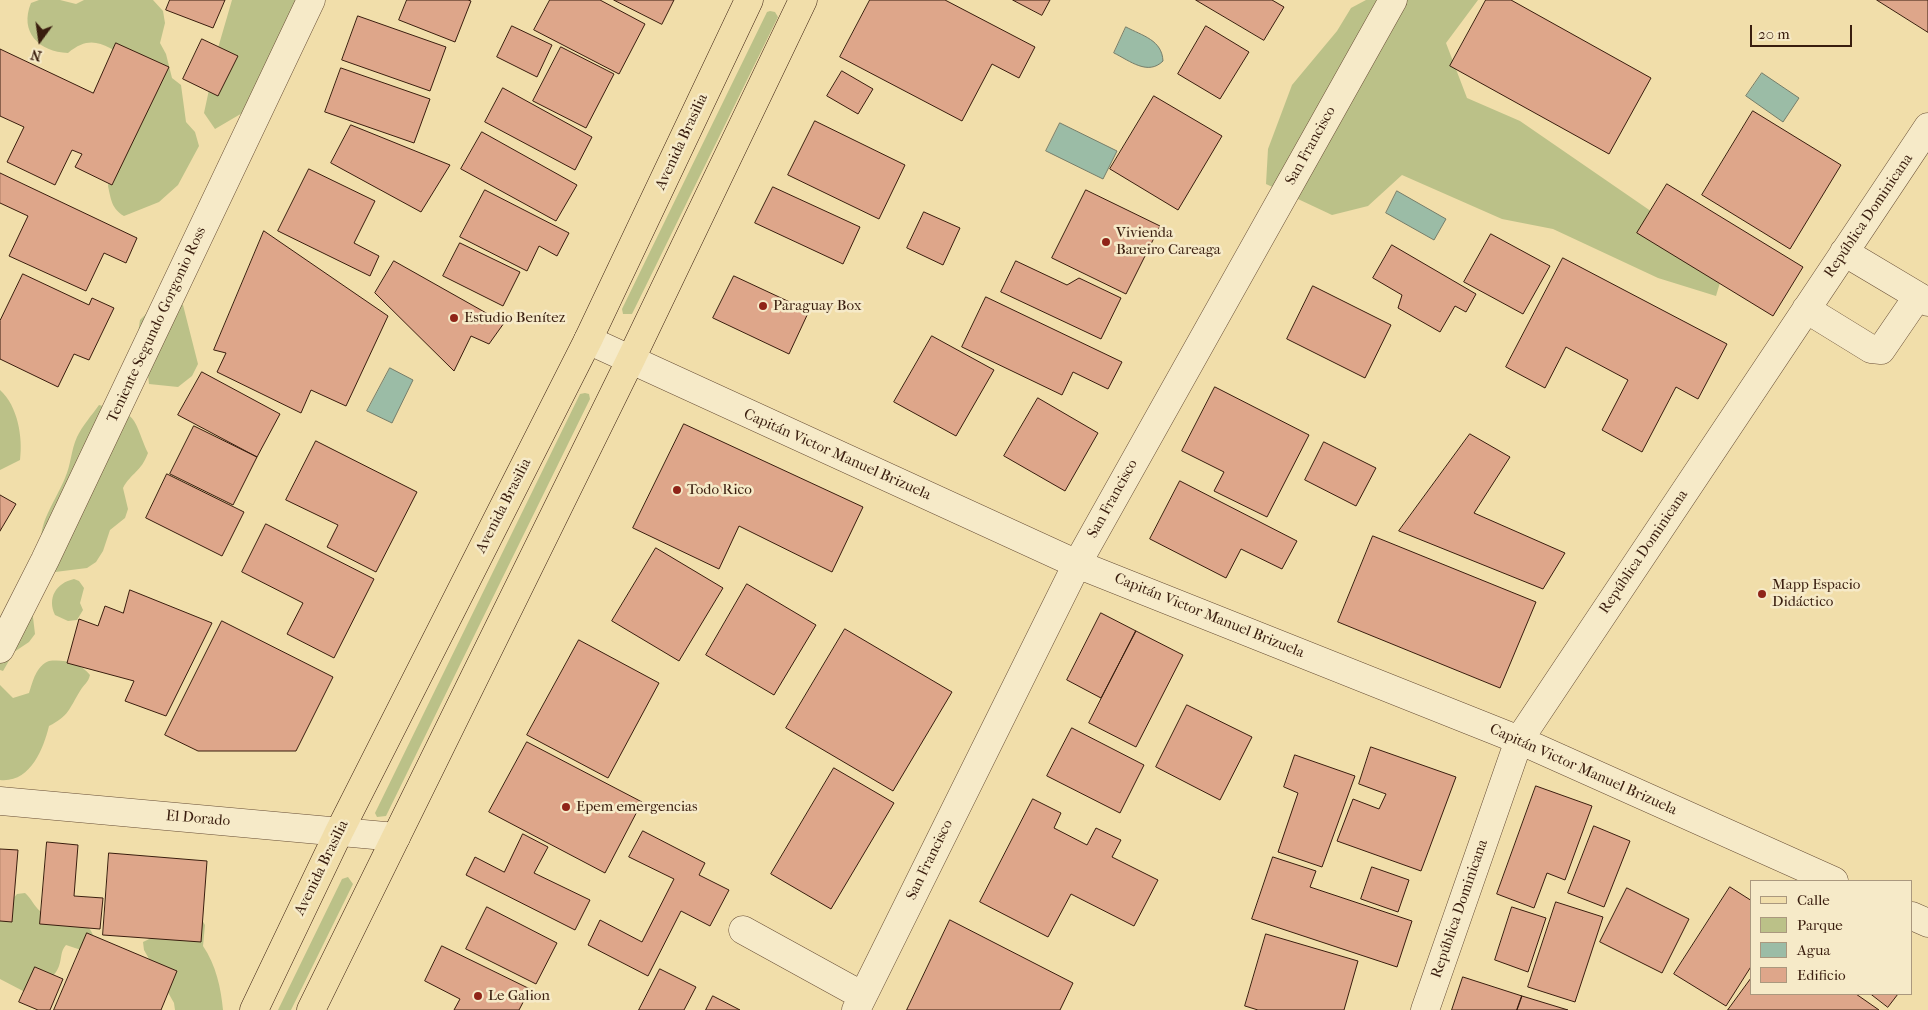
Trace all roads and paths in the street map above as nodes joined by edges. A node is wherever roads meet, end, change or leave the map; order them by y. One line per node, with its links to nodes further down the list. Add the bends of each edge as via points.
1 (311, 0): 12 (street, Teniente Segundo Gorgonio Ross)
2 (749, 0): 9 (main road, Avenida Brasilia)
3 (803, 0): 10 (main road)
4 (1393, 0): 11 (street, San Francisco)
5 (1928, 127): 6 (street, República Dominicana)
6 (1844, 252): 7 (street); 8 (street, República Dominicana)
7 (1923, 299): 8 (street, via 1881,350 1871,349)
8 (1806, 309): 13 (street, República Dominicana)
9 (588, 340): 10 (street, Capitán Victor Manuel Brizuela); 15 (main road, Avenida Brasilia)
10 (630, 361): 11 (street, Capitán Victor Manuel Brizuela); 16 (main road)
11 (1077, 564): 13 (street, Capitán Victor Manuel Brizuela); 21 (street, San Francisco)
12 (0, 649)
13 (1518, 740): 17 (street, Capitán Victor Manuel Brizuela); 24 (street, República Dominicana)
14 (0, 801): 15 (street, El Dorado)
15 (339, 832): 16 (street, El Dorado); 22 (main road, Avenida Brasilia)
16 (396, 838): 23 (main road)
17 (1832, 880)
18 (1913, 916): 19 (street)
19 (1928, 923)
20 (743, 930): 21 (street)
21 (860, 1003)
22 (254, 1010)
23 (311, 1010)
24 (1425, 1010)

